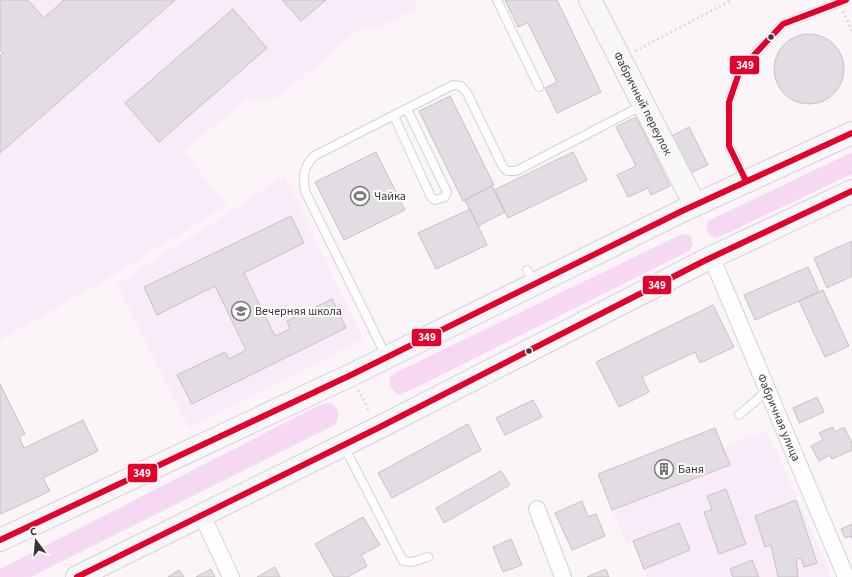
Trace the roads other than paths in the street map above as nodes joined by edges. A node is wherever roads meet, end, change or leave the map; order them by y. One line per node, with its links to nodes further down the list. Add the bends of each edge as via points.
1 (497, 0): 4 (lane)
2 (590, 0): 5 (main road, Фабричный переулок)
3 (843, 1): 9 (lane, via 783,24 740,70 730,102 729,146)
4 (539, 87)
5 (644, 104): 6 (lane, via 516,171 507,171 503,166 467,93 461,86 453,85); 11 (main road, Фабричный переулок)
6 (407, 109): 7 (lane); 7 (lane, via 447,192 445,197 435,200 432,197)
7 (394, 116): 13 (lane, via 314,156 307,164 303,178 305,191)
8 (852, 133): 9 (main road)
9 (746, 181): 11 (main road)
10 (852, 191): 12 (main road)
11 (695, 205): 13 (main road, via 531,276)
12 (712, 258): 14 (street, Фабричная улица); 16 (main road)
13 (386, 356): 19 (main road, via 351,375)
14 (768, 390): 15 (lane); 24 (street, Фабричная улица)
15 (739, 415)
16 (344, 445): 18 (main road); 20 (lane, via 403,561 412,562)
17 (537, 509): 23 (street)
18 (202, 515): 21 (main road); 22 (street)
19 (0, 540)
20 (428, 558)
21 (89, 574)
22 (231, 577)
23 (563, 577)
24 (846, 577)

